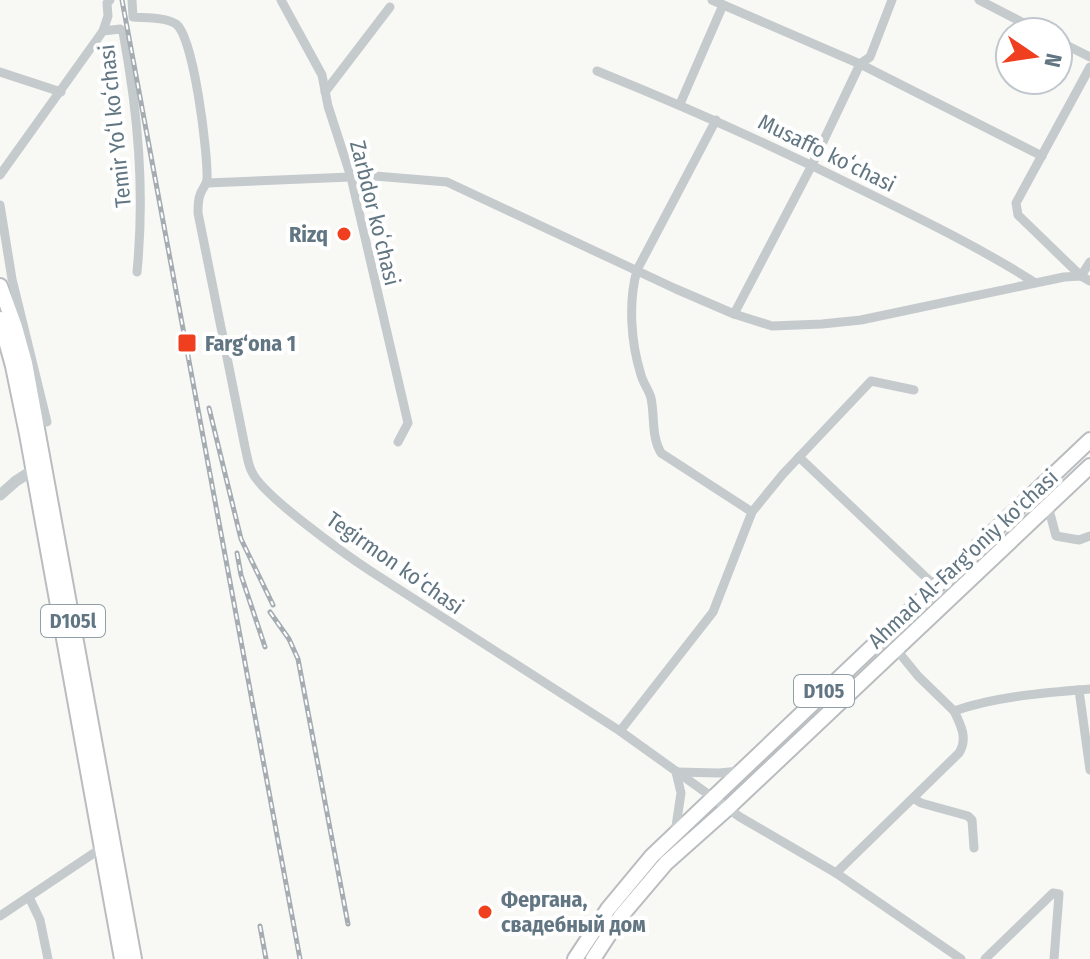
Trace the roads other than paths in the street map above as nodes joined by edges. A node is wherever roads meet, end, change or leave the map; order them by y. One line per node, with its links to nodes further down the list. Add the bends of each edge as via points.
1 (132, 0): 23 (street, Tegirmon koʻchasi, via 133,17 168,21 184,36 198,94)
2 (281, 0): 16 (street, Zarbdor koʻchasi, via 322,75)
3 (712, 0): 7 (street)
4 (892, 0): 11 (street, via 870,57)
5 (979, 0): 9 (street)
6 (105, 1): 10 (street)
7 (723, 5): 11 (street); 17 (street)
8 (390, 7): 16 (street)
9 (1010, 16)
10 (103, 31): 15 (street, Temir Yoʻl koʻchasi); 27 (street, Temir Yoʻl koʻchasi, via 123,32 133,90 142,219)
11 (860, 64): 19 (street); 20 (street)
12 (1090, 67): 19 (street)
13 (597, 71): 17 (street, Musaffo koʻchasi)
14 (0, 72): 15 (street)
15 (61, 92): 21 (street, Temir Yoʻl koʻchasi)
16 (325, 92): 22 (street, Zarbdor koʻchasi)
17 (680, 104): 18 (street, Musaffo koʻchasi)
18 (716, 120): 20 (street, Musaffo koʻchasi); 26 (street)
19 (1042, 156): 28 (street, via 1016,203 1018,215)
20 (812, 165): 29 (street, Musaffo koʻchasi, via 983,249); 31 (street)
21 (0, 175)
22 (351, 177): 23 (street); 26 (street, via 447,182); 36 (street, Zarbdor koʻchasi, via 408,423)
23 (207, 183): 48 (street, Tegirmon koʻchasi, via 198,213 252,472 262,486 336,547)
24 (0, 205): 34 (street)
25 (1090, 262): 28 (street)
26 (637, 270): 31 (street); 42 (street, via 631,316 641,375 651,397 655,443 661,453)
27 (137, 272)
28 (1086, 279): 29 (street)
29 (1034, 282): 31 (street, via 940,305 822,324 772,326)
30 (0, 286): 39 (highway, D105l, via 22,351)
31 (734, 314)
32 (0, 319): 39 (highway, D105l)
33 (914, 390): 37 (street, via 871,381)
34 (47, 422)
35 (1090, 440): 44 (highway, Ahmad Al-Farg'oniy ko'chasi / D105)
36 (398, 442)
37 (799, 457): 42 (street); 44 (street)
38 (1090, 466): 41 (highway, Ahmad Al-Farg'oniy ko'chasi / D105)
39 (39, 467): 40 (street); 56 (highway, D105l, via 68,668); 63 (highway, D105l)
40 (0, 495)
41 (1048, 506): 43 (street, via 1056,536); 45 (highway, Ahmad Al-Farg'oniy ko'chasi / D105)
42 (752, 512): 48 (street, via 713,612)
43 (1090, 536)
44 (935, 586): 50 (highway, Ahmad Al-Farg'oniy ko'chasi / D105)
45 (896, 649): 47 (street); 54 (highway, Ahmad Al-Farg'oniy ko'chasi / D105)
46 (1085, 690): 47 (street); 49 (street)
47 (954, 711): 53 (street, via 962,726 963,747)
48 (620, 731): 51 (street, Tegirmon koʻchasi)
49 (1090, 770)
50 (740, 771): 51 (street); 52 (highway, Ahmad Al-Farg'oniy ko'chasi / D105)
51 (676, 772): 52 (street, Tegirmon koʻchasi); 55 (street, via 681,793)
52 (713, 797): 54 (street, Tegirmon koʻchasi); 55 (highway, Ahmad Al-Farg'oniy ko'chasi / D105)
53 (913, 798): 57 (street, via 968,816); 58 (street)
54 (729, 807): 58 (street, Tegirmon koʻchasi); 65 (highway, Ahmad Al-Farg'oniy ko'chasi / D105, via 658,872)
55 (675, 833): 64 (highway, Ahmad Al-Farg'oniy ko'chasi / D105, via 629,883)
56 (103, 847): 59 (street); 62 (highway, D105l)
57 (974, 848)
58 (836, 873): 66 (street, Tegirmon koʻchasi)
59 (29, 897): 60 (street); 61 (street)
60 (0, 916)
61 (48, 959)
62 (122, 959)
63 (134, 959)
64 (575, 959)
65 (593, 959)
66 (961, 959)
67 (985, 959): 68 (street, via 1053,893 1059,894)
68 (1054, 959)

